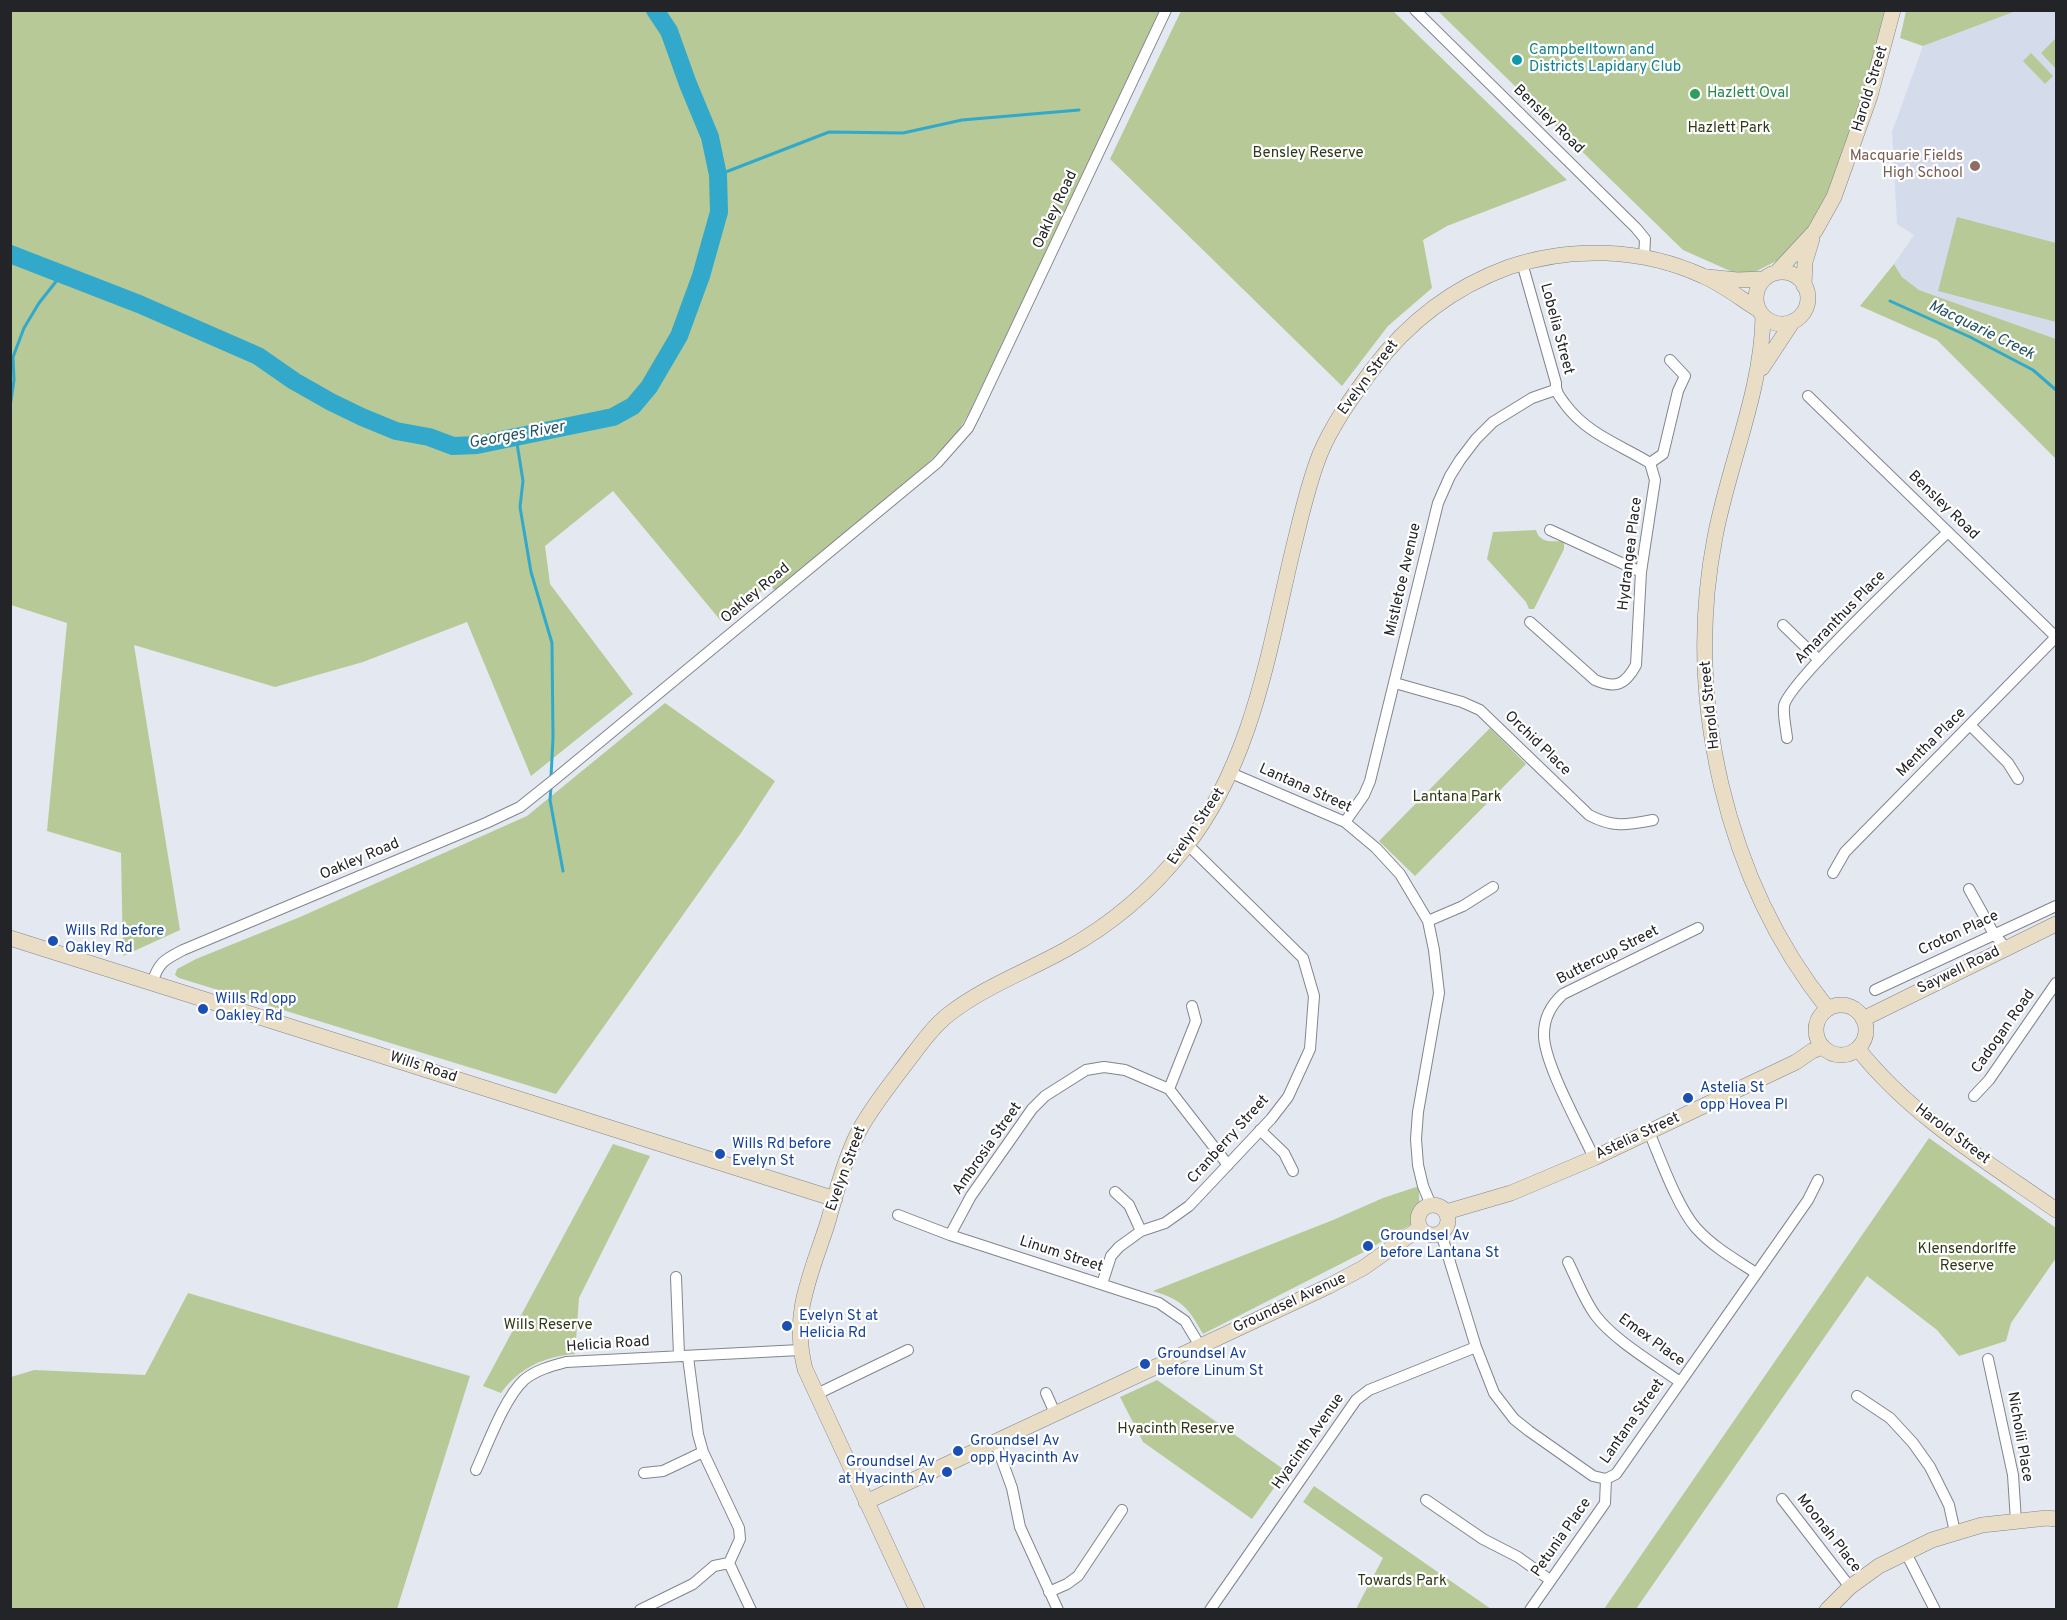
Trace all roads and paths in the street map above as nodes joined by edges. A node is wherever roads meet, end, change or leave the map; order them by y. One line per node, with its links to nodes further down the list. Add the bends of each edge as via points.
1 (1166, 10): 42 (street, Oakley Road, via 977,410 962,435 937,462 520,807 183,950 158,967)
2 (1415, 10): 5 (street, Bensley Road, via 1636,228 1645,239)
3 (1893, 10): 4 (street, Harold Street, via 1852,152)
4 (1815, 231): 8 (street, Harold Street); 9 (street, Harold Street)
5 (1644, 258): 6 (street, Evelyn Street, via 1585,253); 7 (street, Evelyn Street)
6 (1522, 263): 14 (street, Lobelia Street); 27 (street, Evelyn Street, via 1470,284 1418,320 1387,351 1328,437 1314,469 1254,711)
7 (1705, 276): 8 (street, Evelyn Street, via 1737,280); 10 (street, Evelyn Street)
8 (1770, 276): 9 (street, via 1782,272 1795,276); 10 (street, via 1756,294)
9 (1804, 286): 11 (street, via 1806,306)
10 (1761, 313): 11 (street, via 1780,324); 13 (street, Harold Street, via 1762,342)
11 (1793, 321): 13 (street, Harold Street)
12 (1670, 360): 16 (street, via 1685,376 1663,454)
13 (1756, 379): 46 (street, Harold Street, via 1714,538 1706,670 1711,727 1728,810 1751,879 1794,964)
14 (1555, 390): 16 (street, Lobelia Street, via 1574,416 1608,441); 24 (street, Mistletoe Avenue, via 1532,398 1493,422 1450,476 1438,503)
15 (1808, 396): 18 (street, Bensley Road)
16 (1650, 463): 19 (street, Hydrangea Place, via 1655,480)
17 (1550, 530): 19 (street)
18 (1948, 532): 22 (street, Bensley Road); 23 (street, Amaranthus Place)
19 (1641, 572): 20 (street, Hydrangea Place, via 1636,665 1629,678 1618,684 1595,680)
20 (1530, 622)
21 (1783, 625): 23 (street)
22 (2056, 637): 25 (street, Mentha Place)
23 (1819, 660): 26 (street, Amaranthus Place, via 1784,705)
24 (1395, 683): 29 (street, Orchid Place, via 1480,710 1588,815 1623,825); 30 (street, Mistletoe Avenue, via 1370,781)
25 (1970, 725): 28 (street, via 2008,763); 32 (street, Mentha Place, via 1845,852)
26 (1787, 738)
27 (1231, 773): 30 (street, Lantana Street); 31 (street, Evelyn Street)
28 (2018, 779)
29 (1653, 820)
30 (1345, 822): 36 (street, Lantana Street, via 1400,874)
31 (1188, 845): 52 (street, Cranberry Street, via 1303,958 1312,985 1310,1049 1288,1097); 59 (street, Evelyn Street, via 1149,889 1111,921 1065,950 976,996 937,1025 859,1131)
32 (1833, 873)
33 (1493, 887): 36 (street)
34 (1969, 889): 39 (street)
35 (2056, 906): 39 (street, Croton Place)
36 (1428, 921): 60 (street, Lantana Street, via 1439,993 1416,1139 1418,1165)
37 (2056, 924): 41 (street, Saywell Road)
38 (1698, 928): 54 (street, Buttercup Street, via 1563,994 1548,1013 1543,1032 1545,1053)
39 (1994, 934): 41 (street); 44 (street, Croton Place)
40 (10, 938): 42 (street, Wills Road)
41 (2006, 948): 47 (street, Saywell Road)
42 (152, 983): 59 (street, Wills Road)
43 (2056, 983): 51 (street, Cadogan Road)
44 (1875, 990)
45 (1192, 1006): 50 (street, via 1196,1021)
46 (1828, 1009): 47 (street, via 1846,1006); 48 (street, via 1817,1024 1816,1034)
47 (1863, 1019): 49 (street, via 1865,1036)
48 (1822, 1047): 49 (street, via 1840,1055); 53 (street, Astelia Street)
49 (1858, 1048): 61 (street, Harold Street, via 1917,1109)
50 (1169, 1089): 55 (street, Ambrosia Street); 67 (street, Ambrosia Street, via 1125,1070 1104,1067 1086,1071 1045,1096 972,1196)
51 (1974, 1096)
52 (1260, 1130): 55 (street, Cranberry Street); 56 (street, via 1284,1153)
53 (1648, 1132): 54 (street, Astelia Street); 69 (street, via 1695,1227)
54 (1594, 1158): 62 (street, Astelia Street, via 1511,1193)
55 (1228, 1165): 65 (street, Cranberry Street, via 1189,1206 1165,1223)
56 (1293, 1171)
57 (1818, 1180): 69 (street, Lantana Street)
58 (1115, 1192): 65 (street, via 1129,1205)
59 (835, 1199): 74 (street, Evelyn Street, via 802,1306)
60 (1431, 1205): 62 (street); 64 (street, via 1419,1214)
61 (2056, 1210)
62 (1446, 1212): 66 (street, via 1448,1223)
63 (898, 1215): 67 (street, Linum Street)
64 (1420, 1228): 66 (street, via 1430,1235); 72 (street, Groundsel Avenue, via 1363,1268)
65 (1141, 1231): 71 (street, Cranberry Street, via 1112,1256)
66 (1441, 1233): 73 (street, Lantana Street)
67 (950, 1235): 71 (street, Linum Street)
68 (1569, 1262): 78 (street, Emex Place, via 1597,1317)
69 (1756, 1273): 78 (street, Lantana Street)
70 (676, 1276): 76 (street)
71 (1102, 1284): 72 (street, Linum Street, via 1169,1308 1185,1321)
72 (1200, 1346): 82 (street, Groundsel Avenue)
73 (1476, 1347): 87 (street, Lantana Street, via 1494,1393 1514,1419 1593,1476); 104 (street, Hyacinth Avenue, via 1369,1390 1356,1400)
74 (800, 1350): 76 (street, Helicia Road); 80 (street, Evelyn Street)
75 (908, 1350): 80 (street)
76 (683, 1356): 84 (street); 85 (street, Helicia Road, via 566,1362 541,1369 511,1395)
77 (1988, 1359): 93 (street, Nicholii Place, via 2013,1475)
78 (1680, 1382): 87 (street, Lantana Street, via 1616,1474)
79 (1046, 1393): 82 (street)
80 (816, 1394): 90 (street, Evelyn Street)
81 (1857, 1396): 94 (street, via 1890,1418 1930,1467 1949,1505)
82 (1055, 1413): 83 (street, Groundsel Avenue)
83 (995, 1441): 90 (street, Groundsel Avenue); 99 (street, via 1012,1488 1020,1527)
84 (703, 1452): 86 (street, via 663,1471); 96 (street, via 739,1528 740,1539)
85 (476, 1470)
86 (644, 1473)
87 (1606, 1479): 97 (street, Petunia Place, via 1605,1503)
88 (1782, 1499): 98 (street, Moonah Place)
89 (1426, 1500): 97 (street)
90 (867, 1502): 102 (street, Evelyn Street)
91 (1122, 1510): 99 (street, via 1077,1576)
92 (2056, 1519): 93 (street)
93 (2016, 1521): 94 (street)
94 (1954, 1532): 95 (street)
95 (1906, 1553): 98 (street); 107 (street)
96 (729, 1563): 100 (street, via 714,1566 693,1584); 101 (street)
97 (1550, 1580): 105 (street, Petunia Place)
98 (1850, 1587): 106 (street)
99 (1049, 1592): 103 (street)
100 (640, 1610)
101 (751, 1610)
102 (917, 1610)
103 (1058, 1610)
104 (1210, 1610)
105 (1530, 1610)
106 (1827, 1610)
107 (1935, 1610)

